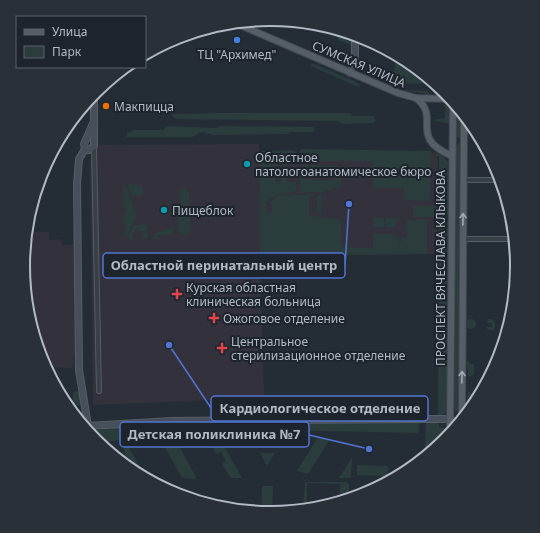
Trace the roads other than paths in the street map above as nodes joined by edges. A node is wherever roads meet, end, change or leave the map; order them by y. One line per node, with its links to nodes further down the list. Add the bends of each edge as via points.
1 (246, 28): 3 (main road, СУМСКАЯ УЛИЦА)
2 (355, 42): 3 (street, via 355,59)
3 (350, 73): 4 (main road, СУМСКАЯ УЛИЦА)
4 (416, 98): 5 (main road, СУМСКАЯ УЛИЦА); 14 (main road, via 427,110 427,133 430,142)
5 (443, 99)
6 (94, 103): 8 (street)
7 (452, 109): 12 (main road, ПРОСПЕКТ ВЯЧЕСЛАВА КЛЫКОВА)
8 (94, 120): 10 (street); 13 (street, via 84,144)
9 (464, 124): 11 (main road, ПРОСПЕКТ ВЯЧЕСЛАВА КЛЫКОВА)
10 (94, 146): 13 (street, via 89,150); 19 (street)
11 (464, 146): 12 (main road, via 461,141 457,141); 15 (main road, ПРОСПЕКТ ВЯЧЕСЛАВА КЛЫКОВА)
12 (452, 147): 14 (main road, ПРОСПЕКТ ВЯЧЕСЛАВА КЛЫКОВА)
13 (85, 149): 25 (street, via 79,159 77,184 80,370)
14 (452, 156): 20 (main road, ПРОСПЕКТ ВЯЧЕСЛАВА КЛЫКОВА)
15 (464, 180): 16 (street); 17 (main road, ПРОСПЕКТ ВЯЧЕСЛАВА КЛЫКОВА, one-way to 15)
16 (494, 180)
17 (463, 239): 18 (street); 21 (main road, ПРОСПЕКТ ВЯЧЕСЛАВА КЛЫКОВА, one-way to 17)
18 (508, 239)
19 (99, 391)
20 (450, 410): 22 (main road, via 456,416); 23 (main road, ПРОСПЕКТ ВЯЧЕСЛАВА КЛЫКОВА)
21 (462, 412)
22 (460, 414)
23 (450, 420): 24 (street); 26 (street, via 189,420); 27 (main road, ПРОСПЕКТ ВЯЧЕСЛАВА КЛЫКОВА)
24 (454, 421)
25 (88, 423)
26 (90, 426)
27 (450, 426)

